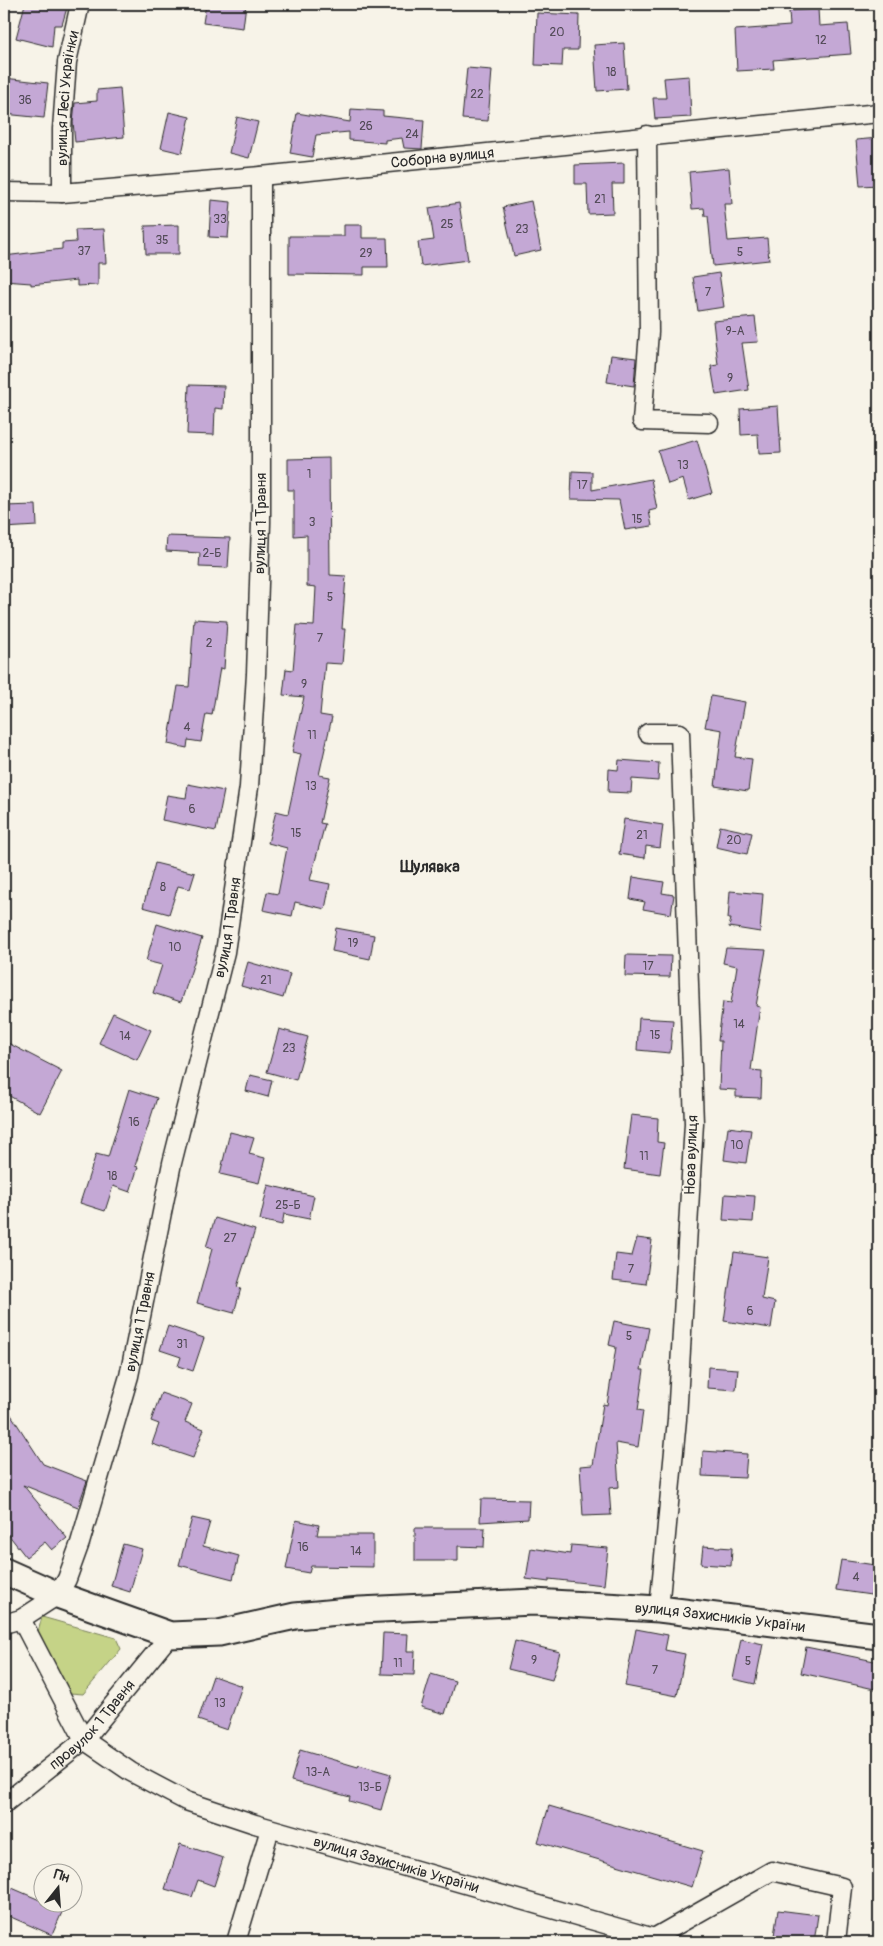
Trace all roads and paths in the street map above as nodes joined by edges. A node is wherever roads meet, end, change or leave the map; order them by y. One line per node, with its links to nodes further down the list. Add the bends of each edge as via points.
1 (80, 4): 6 (street, вулиця Лесі Українки, via 67,62)
2 (879, 113): 3 (street, Соборна вулиця)
3 (647, 135): 4 (street, Соборна вулиця); 7 (street, via 649,332 642,420)
4 (261, 176): 6 (street, Соборна вулиця); 10 (street, вулиця 1 Травня, via 262,523 248,796 225,952 172,1163 129,1376 80,1543)
5 (4, 192): 6 (street, Соборна вулиця)
6 (62, 193)
7 (709, 423)
8 (648, 733): 11 (street, Нова вулиця, via 680,733 694,1123 677,1419)
9 (4, 1571): 10 (street, вулиця Захисників України)
10 (58, 1595): 12 (street); 14 (street, вулиця Захисників України)
11 (659, 1609): 14 (street, вулиця Захисників України, via 533,1602 360,1610 295,1616 219,1633); 15 (street, вулиця Захисників України)
12 (21, 1619): 13 (street); 16 (street, вулиця Захисників України)
13 (4, 1624)
14 (170, 1635): 16 (street, провулок 1 Травня)
15 (879, 1636)
16 (84, 1740): 17 (street, провулок 1 Травня); 18 (street, вулиця Захисників України, via 131,1772 186,1802)
17 (4, 1804)
18 (270, 1829): 19 (street); 20 (street, вулиця Захисників України, via 654,1938 772,1871 842,1887)
19 (236, 1942)
20 (836, 1942)

